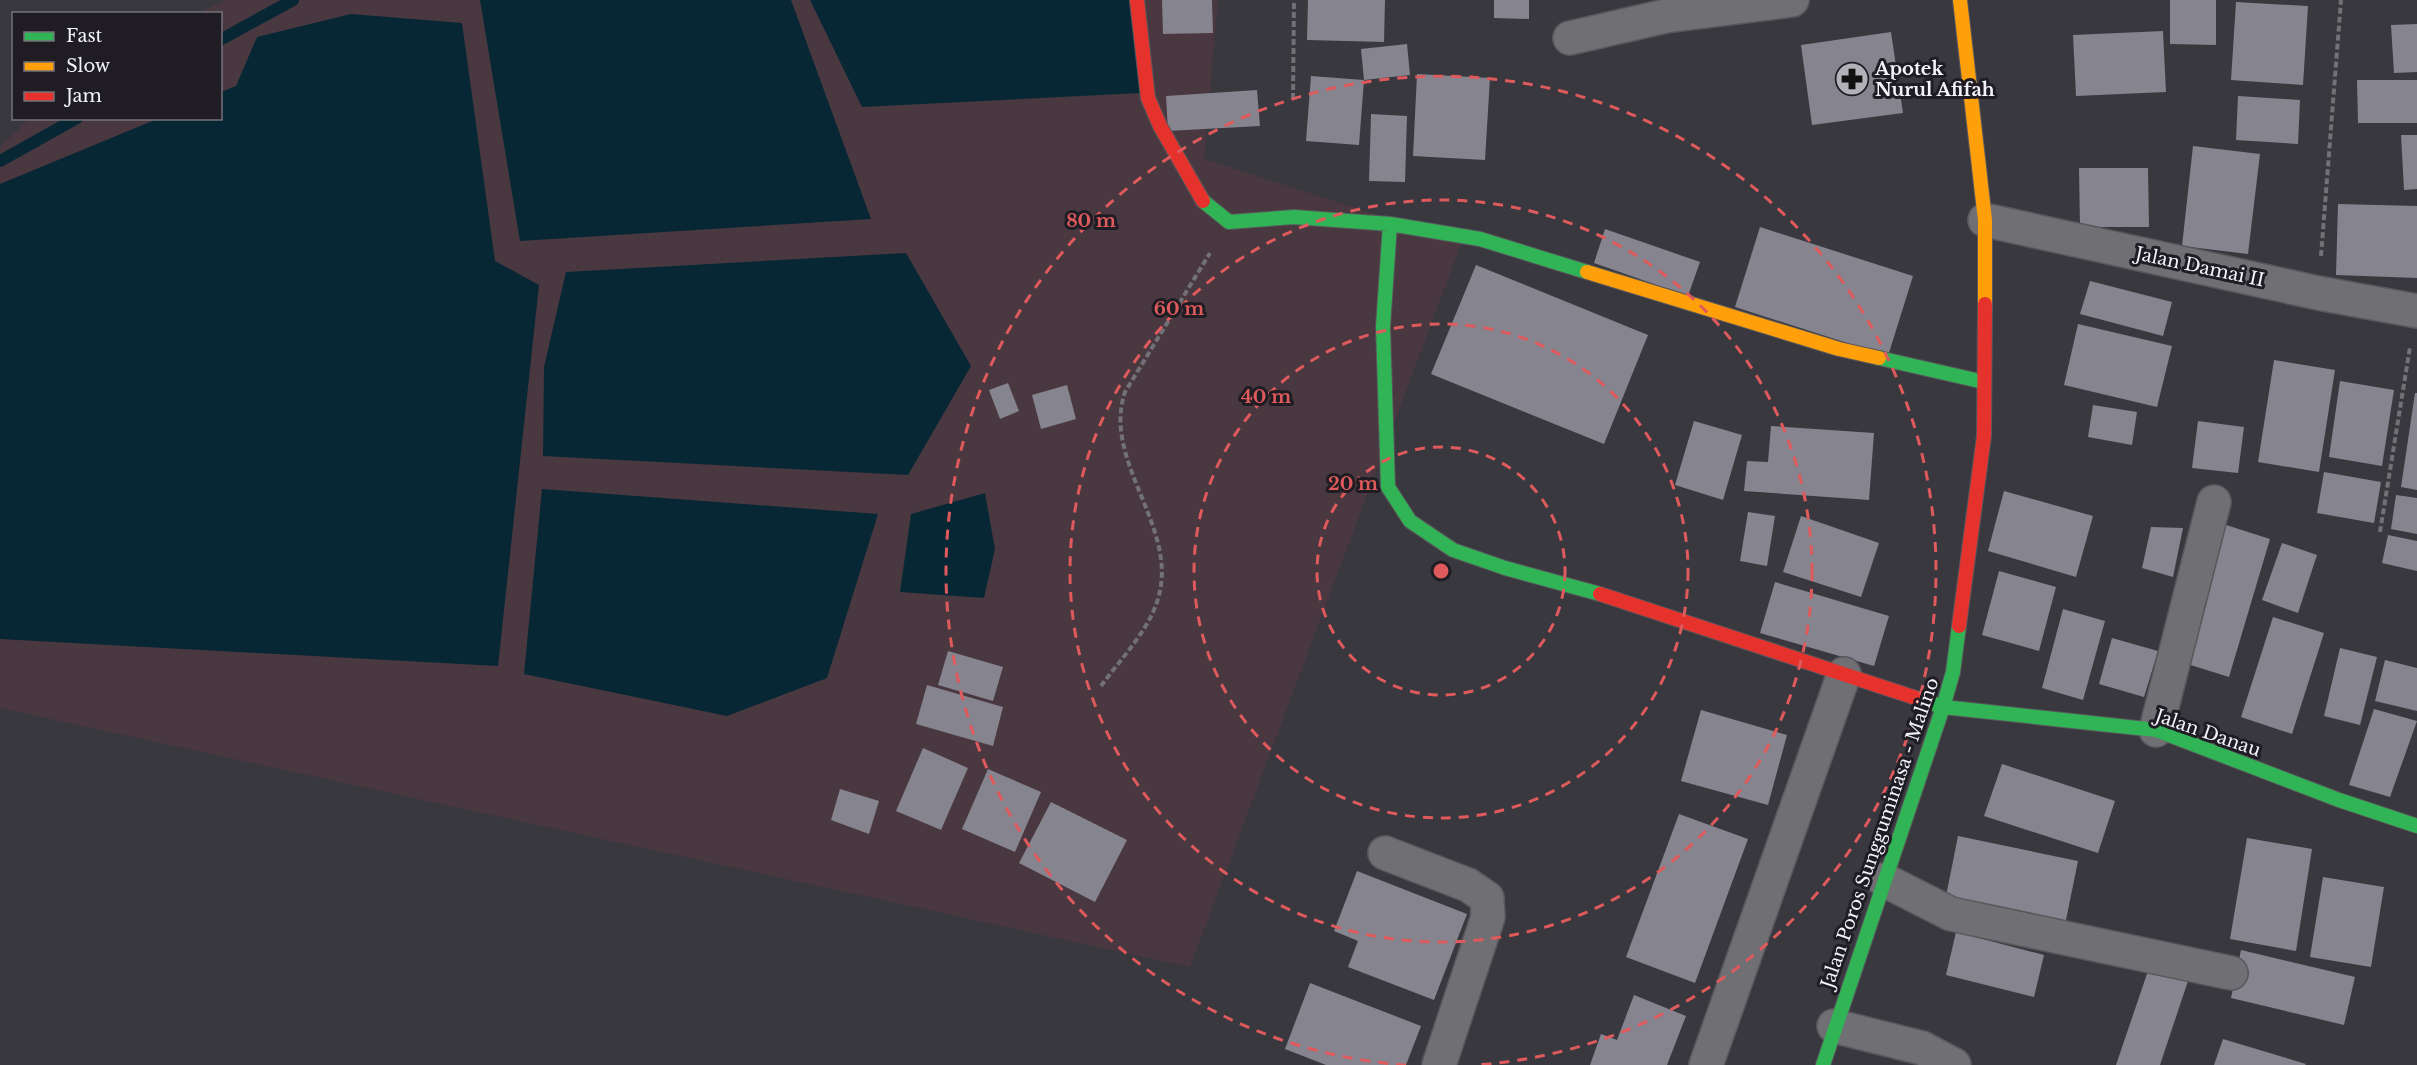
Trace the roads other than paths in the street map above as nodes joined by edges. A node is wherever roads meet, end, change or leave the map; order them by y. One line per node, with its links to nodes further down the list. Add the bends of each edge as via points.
1 (1137, 0): 6 (street, via 1148,98 1204,203 1229,222 1294,218)
2 (1792, 0): 4 (street, via 1666,16)
3 (1960, 0): 5 (street, Jalan Poros Sungguminasa - Malino)
4 (1570, 38)
5 (1984, 220): 7 (street, Jalan Damai II); 8 (street, Jalan Poros Sungguminasa - Malino)
6 (1390, 224): 8 (street, via 1480,239 1839,349); 10 (street, Jalan Danau, via 1383,327 1388,487 1410,521 1453,549 1505,568 1637,604)
7 (2416, 311)
8 (1984, 382): 11 (street, Jalan Poros Sungguminasa - Malino, via 1984,436 1970,550 1953,672)
9 (2214, 502): 12 (street)
10 (1844, 674): 11 (street, Jalan Danau); 19 (street)
11 (1943, 707): 12 (street, Jalan Danau); 15 (street, Jalan Poros Sungguminasa - Malino)
12 (2156, 730): 13 (street, Jalan Danau)
13 (2417, 826)
14 (1385, 853): 18 (street, via 1468,885 1487,898 1488,917)
15 (1884, 880): 16 (street, via 1951,914); 17 (street, Jalan Poros Sungguminasa - Malino)
16 (2232, 973)
17 (1834, 1026): 20 (street, Jalan Poros Sungguminasa - Malino); 21 (street, via 1922,1048)
18 (1439, 1065)
19 (1706, 1065)
20 (1822, 1065)
21 (1954, 1065)

